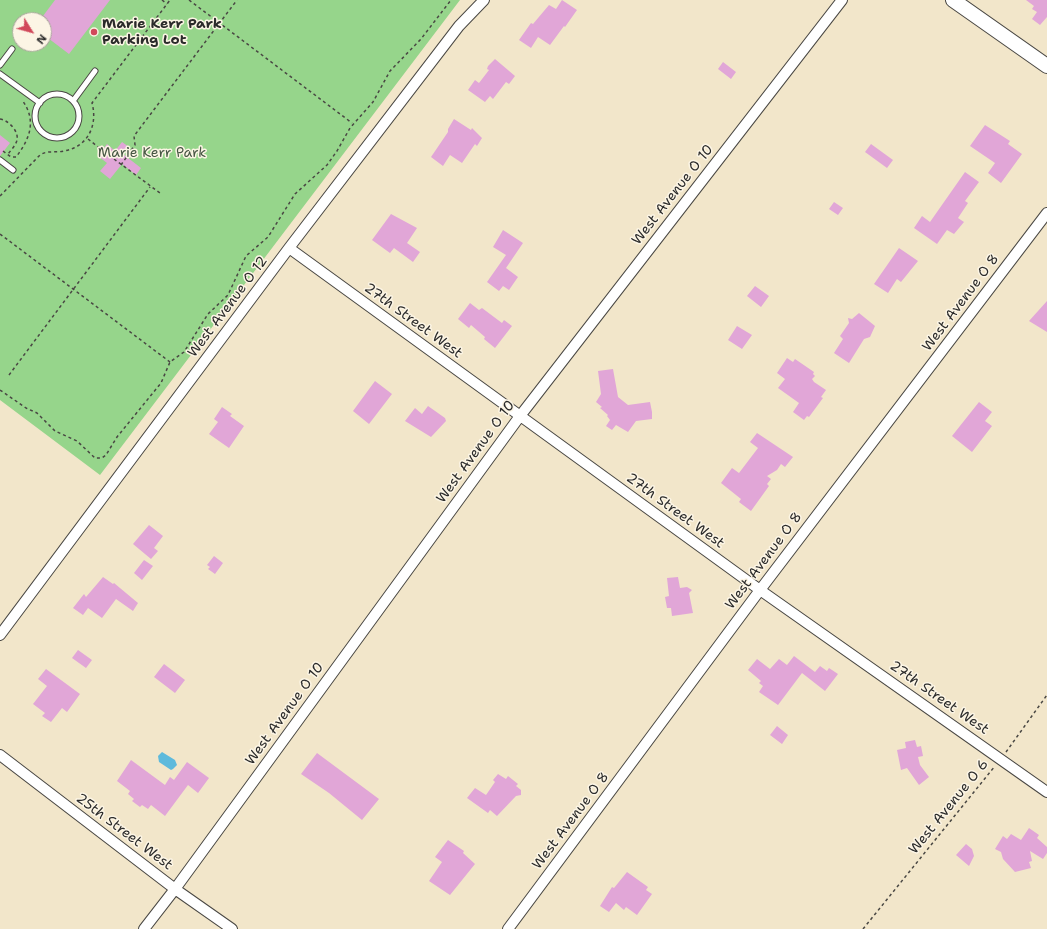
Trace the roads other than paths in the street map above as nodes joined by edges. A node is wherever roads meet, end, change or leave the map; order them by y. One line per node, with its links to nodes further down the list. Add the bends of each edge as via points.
1 (484, 0): 14 (street, West Avenue O 12, via 459,26)
2 (842, 0): 15 (street, West Avenue O 10)
3 (953, 0): 6 (main road)
4 (12, 49): 5 (lane)
5 (0, 65)
6 (1047, 66)
7 (95, 70): 9 (lane)
8 (0, 74): 10 (lane)
9 (74, 101): 10 (lane, via 60,94 52,95); 10 (lane, via 79,114 76,128 65,137 58,138 44,134 36,123 35,116)
10 (40, 103)
11 (0, 160): 12 (lane)
12 (13, 170)
13 (1047, 214): 16 (street, West Avenue O 8)
14 (290, 248): 15 (street, 27th Street West); 17 (street, West Avenue O 12)
15 (520, 416): 16 (street, 27th Street West); 20 (street, West Avenue O 10)
16 (760, 590): 19 (street, 27th Street West); 23 (street, West Avenue O 8)
17 (0, 635)
18 (0, 755): 20 (street, 25th Street West)
19 (1047, 792)
20 (175, 889): 21 (street, West Avenue O 10); 22 (street, 25th Street West)
21 (144, 929)
22 (232, 929)
23 (508, 929)

